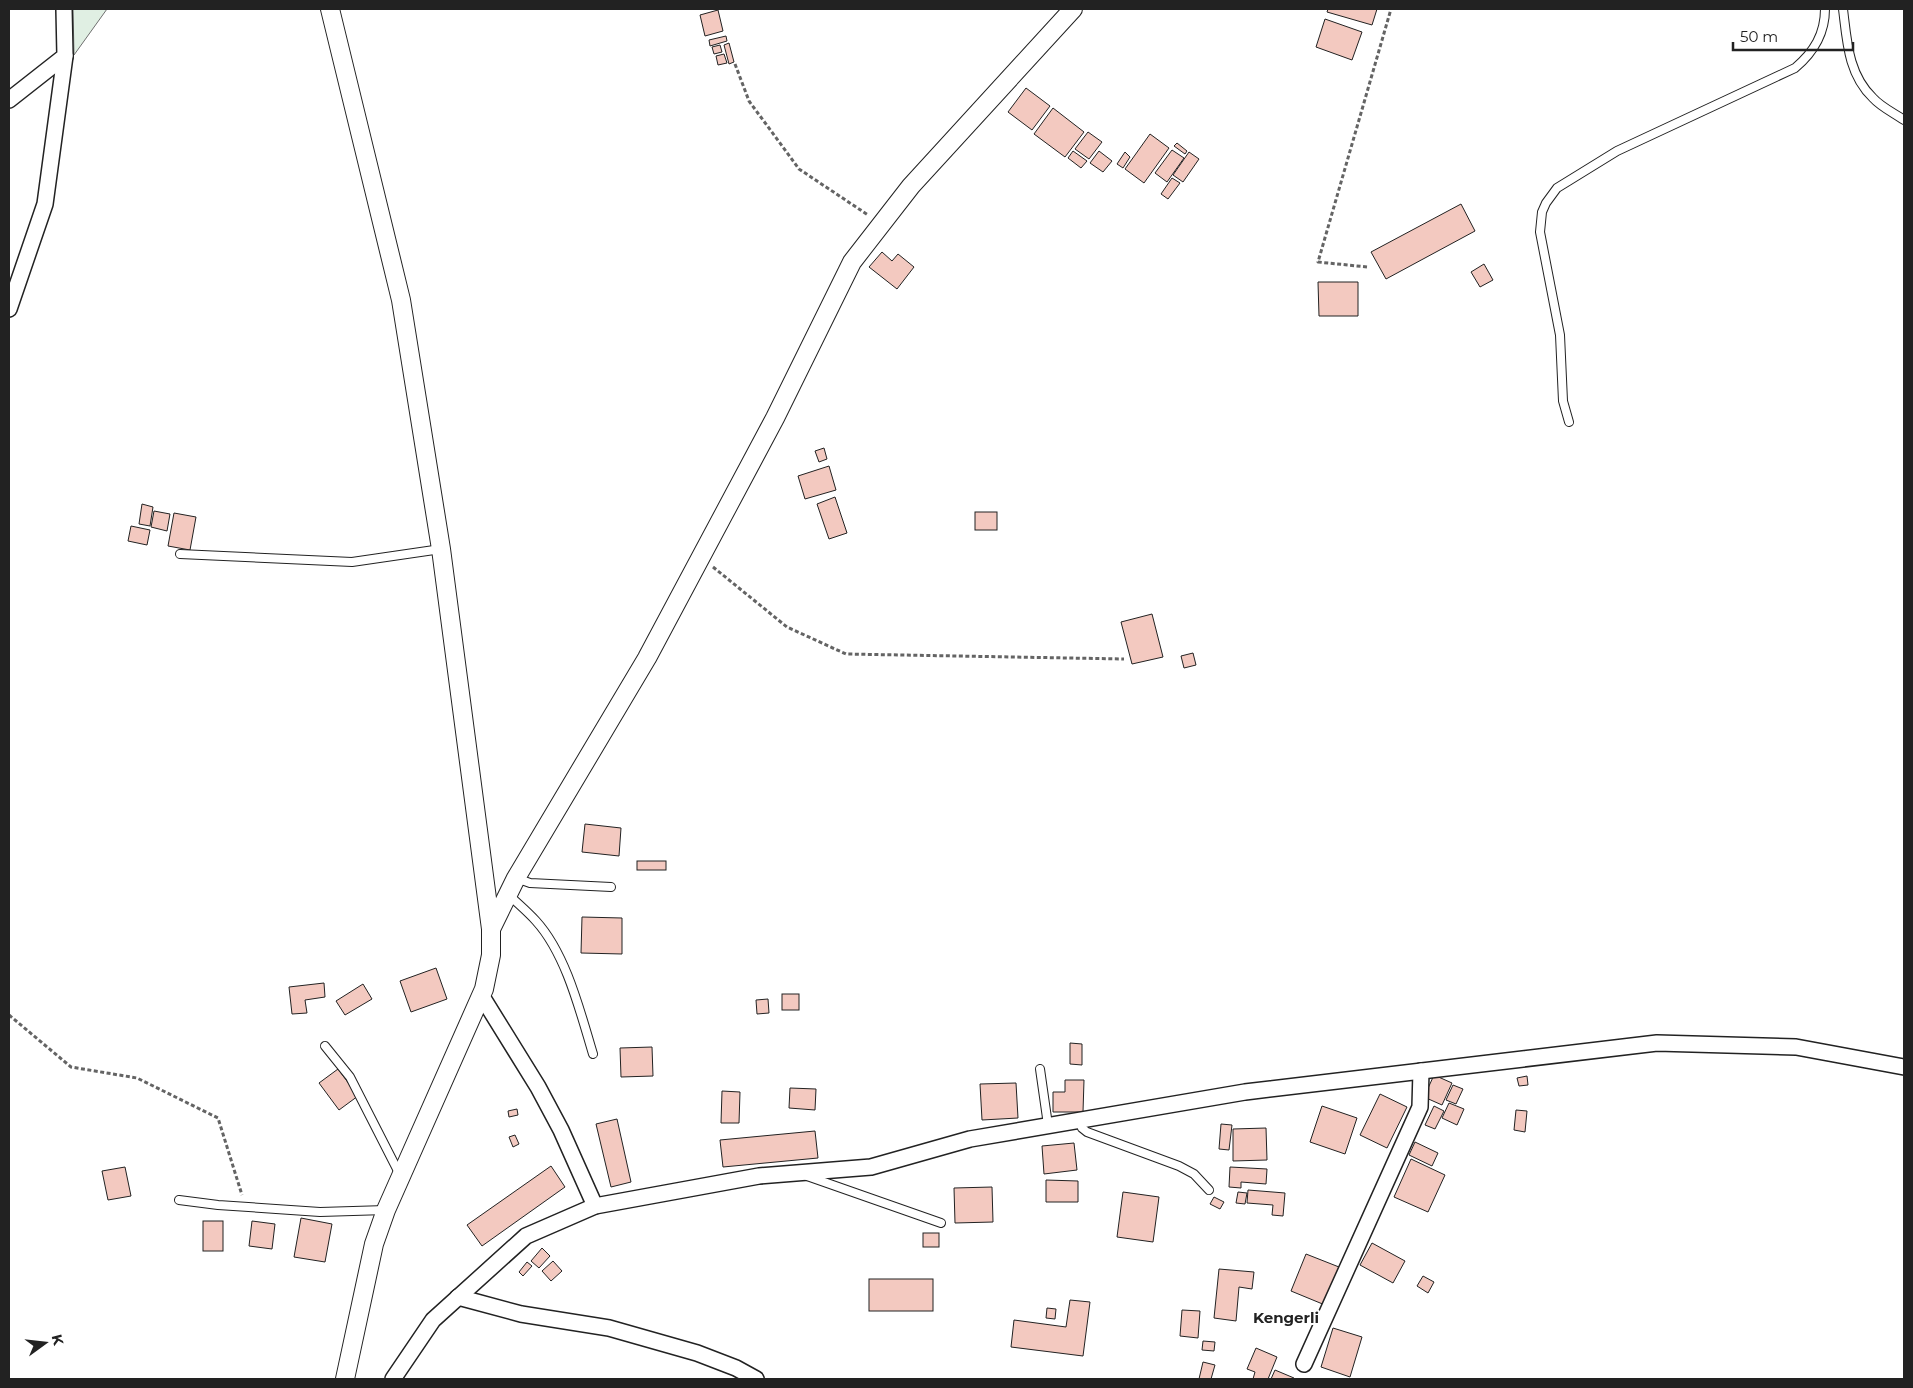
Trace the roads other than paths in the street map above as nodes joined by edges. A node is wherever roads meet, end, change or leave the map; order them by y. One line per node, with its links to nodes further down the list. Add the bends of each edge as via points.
1 (64, 9): 6 (street)
2 (330, 9): 11 (street, via 401,300)
3 (1073, 9): 13 (street, via 911,186 852,262 647,658)
4 (1825, 9): 10 (lane, via 1825,21 1818,41 1795,68 1617,151 1557,188 1546,203 1540,232 1560,335 1563,401)
5 (1843, 9): 8 (lane, via 1853,70 1873,99)
6 (65, 56): 7 (street); 9 (street, via 45,204)
7 (9, 100)
8 (1904, 120)
9 (9, 309)
10 (1569, 422)
11 (441, 549): 12 (lane, via 352,562); 15 (street)
12 (180, 554)
13 (512, 886): 14 (lane); 15 (street); 18 (lane, via 555,950 575,992)
14 (611, 886)
15 (491, 929): 16 (street, via 491,955)
16 (481, 995): 25 (street); 28 (street, via 562,1130)
17 (325, 1046): 25 (lane, via 350,1077 398,1171)
18 (593, 1054)
19 (1904, 1067): 21 (street, via 1796,1047 1656,1043)
20 (1040, 1069): 23 (lane)
21 (1421, 1070): 22 (street, via 1245,1092); 32 (street, via 1420,1107)
22 (1079, 1120): 23 (street); 26 (lane, via 1087,1132 1194,1174)
23 (1048, 1125): 24 (street, via 970,1139 871,1167)
24 (798, 1173): 28 (street, via 759,1176); 30 (lane)
25 (403, 1174): 29 (street)
26 (1209, 1190)
27 (179, 1200): 29 (lane, via 320,1212)
28 (595, 1206): 31 (street, via 526,1236)
29 (386, 1210): 33 (street, via 374,1244)
30 (941, 1223)
31 (458, 1297): 34 (street, via 433,1320); 35 (street, via 521,1314 609,1328 697,1354)
32 (1304, 1364)
33 (345, 1379)
34 (393, 1379)
35 (756, 1379)

